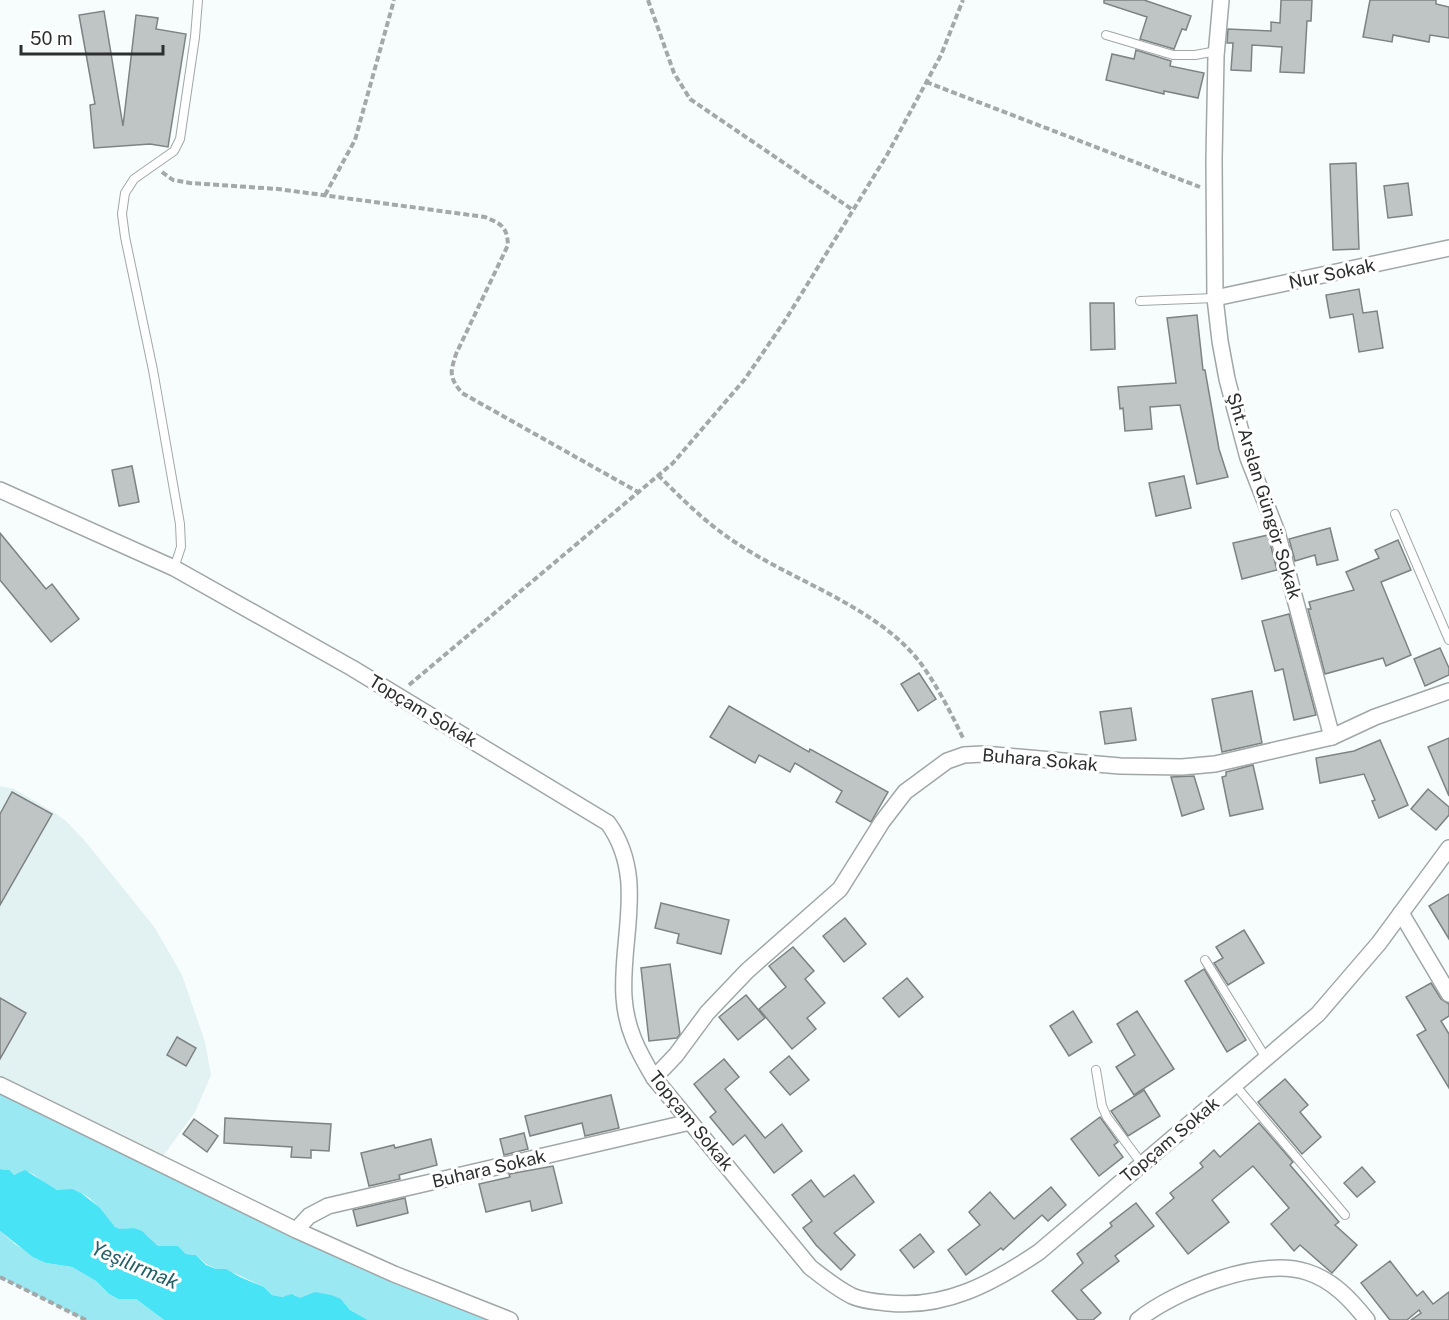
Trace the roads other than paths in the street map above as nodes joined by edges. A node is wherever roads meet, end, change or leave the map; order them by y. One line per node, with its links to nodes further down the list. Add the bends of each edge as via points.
1 (198, 0): 10 (lane, via 180,139 174,151 134,179 125,193 122,214 180,524 181,547)
2 (1221, 0): 4 (street, Şht. Arslan Güngör Sokak)
3 (1106, 35): 4 (lane, via 1173,55)
4 (1217, 51): 6 (street, Şht. Arslan Güngör Sokak)
5 (1449, 248): 6 (street, Nur Sokak)
6 (1215, 298): 7 (lane); 13 (street, Şht. Arslan Güngör Sokak, via 1237,420 1277,532)
7 (1140, 302)
8 (0, 489): 10 (street, Topçam Sokak)
9 (1395, 514): 11 (lane)
10 (174, 568): 20 (street, Topçam Sokak, via 397,695 608,823 626,856 629,877 624,997 628,1023 634,1045)
11 (1449, 640)
12 (1449, 691): 13 (street, Buhara Sokak)
13 (1332, 737): 20 (street, Buhara Sokak, via 1235,760 1182,767 971,754 947,761 905,792 840,890 747,971)
14 (1449, 848): 15 (street, Topçam Sokak)
15 (1401, 913): 17 (street); 18 (street, Topçam Sokak, via 1318,1014)
16 (1205, 960): 18 (lane)
17 (1449, 994)
18 (1266, 1058): 22 (street, Topçam Sokak)
19 (1096, 1070): 24 (lane, via 1107,1118)
20 (654, 1078): 23 (street, Topçam Sokak)
21 (0, 1085): 26 (street)
22 (1235, 1085): 24 (street, Topçam Sokak); 25 (lane)
23 (690, 1122): 24 (street, Topçam Sokak, via 810,1267 854,1297 902,1305 952,1298 1007,1274 1039,1252); 26 (street, Buhara Sokak, via 328,1206 309,1216)
24 (1142, 1164)
25 (1345, 1215)
26 (296, 1230): 27 (street)
27 (510, 1320)
28 (1138, 1320): 29 (street, via 1180,1294 1209,1282 1288,1269 1327,1281 1347,1295)
29 (1367, 1320)

